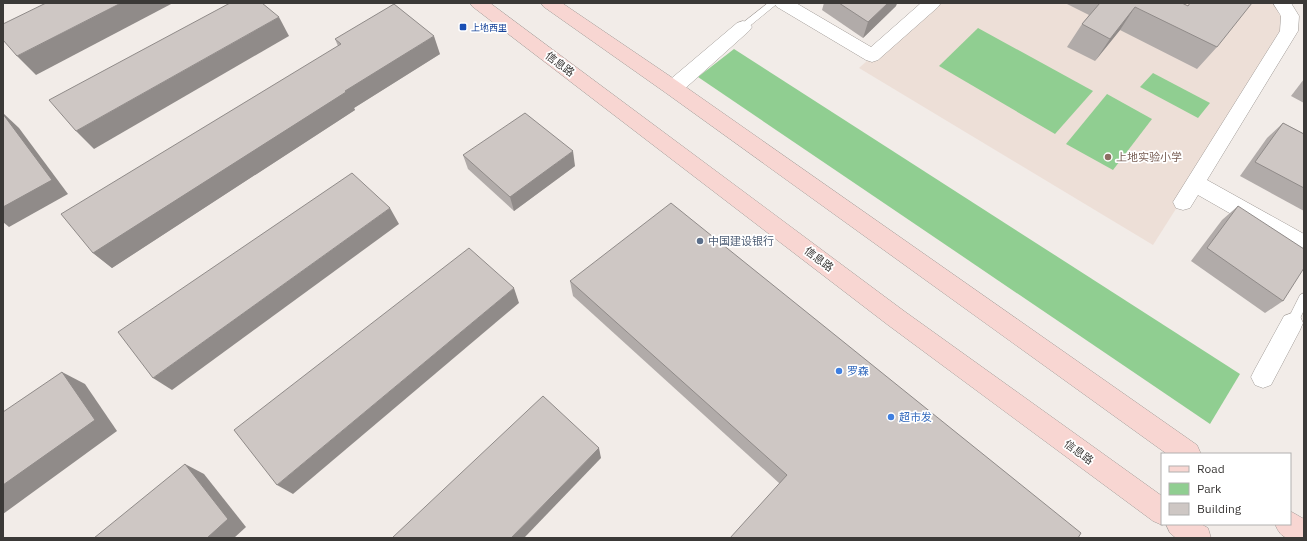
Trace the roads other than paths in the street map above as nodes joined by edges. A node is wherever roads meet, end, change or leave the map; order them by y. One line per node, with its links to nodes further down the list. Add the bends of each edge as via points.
1 (479, 3): 16 (main road, 信息路, via 896,318)
2 (550, 3): 8 (main road)
3 (774, 3): 7 (lane)
4 (783, 3): 5 (street, via 872,56)
5 (932, 3)
6 (1282, 3): 9 (street, via 1290,16 1289,31)
7 (743, 27): 8 (street)
8 (673, 88): 15 (main road)
9 (1195, 182): 10 (street); 11 (street)
10 (1183, 202)
11 (1304, 245)
12 (1304, 298): 13 (lane)
13 (1292, 323): 14 (street)
14 (1263, 377)
15 (1187, 453)
16 (1161, 511)
17 (1180, 525): 20 (main road)
18 (1289, 525): 19 (main road)
19 (1304, 535)
20 (1198, 538)

